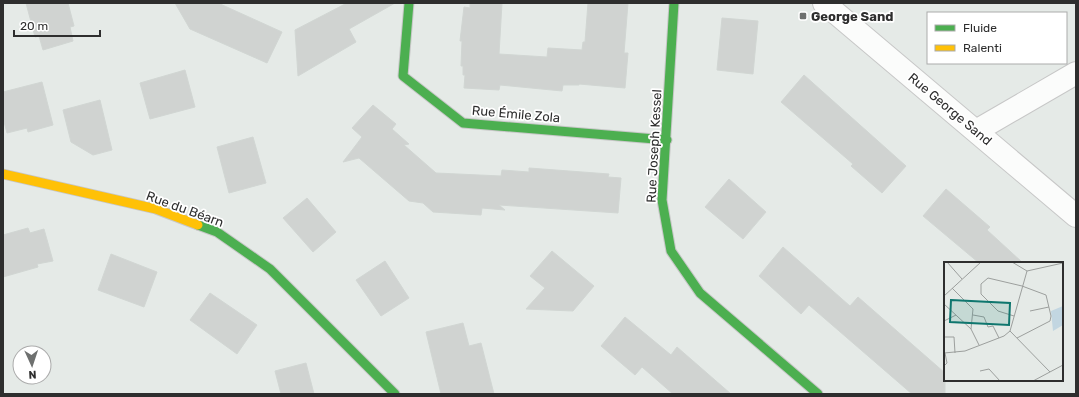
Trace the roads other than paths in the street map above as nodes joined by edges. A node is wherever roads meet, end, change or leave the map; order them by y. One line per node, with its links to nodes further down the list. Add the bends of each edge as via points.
1 (409, 3): 6 (street, Rue Émile Zola, via 403,76 463,123)
2 (674, 3): 6 (street, Rue Joseph Kessel)
3 (824, 3): 5 (street, Rue George Sand)
4 (1076, 73): 5 (street)
5 (976, 131): 8 (street, Rue George Sand)
6 (667, 140): 10 (street, Rue Joseph Kessel, via 662,200 671,251 700,293)
7 (3, 174): 9 (street, Rue du Béarn, via 156,209 217,232 270,269)
8 (1076, 216)
9 (395, 394)
10 (818, 394)

